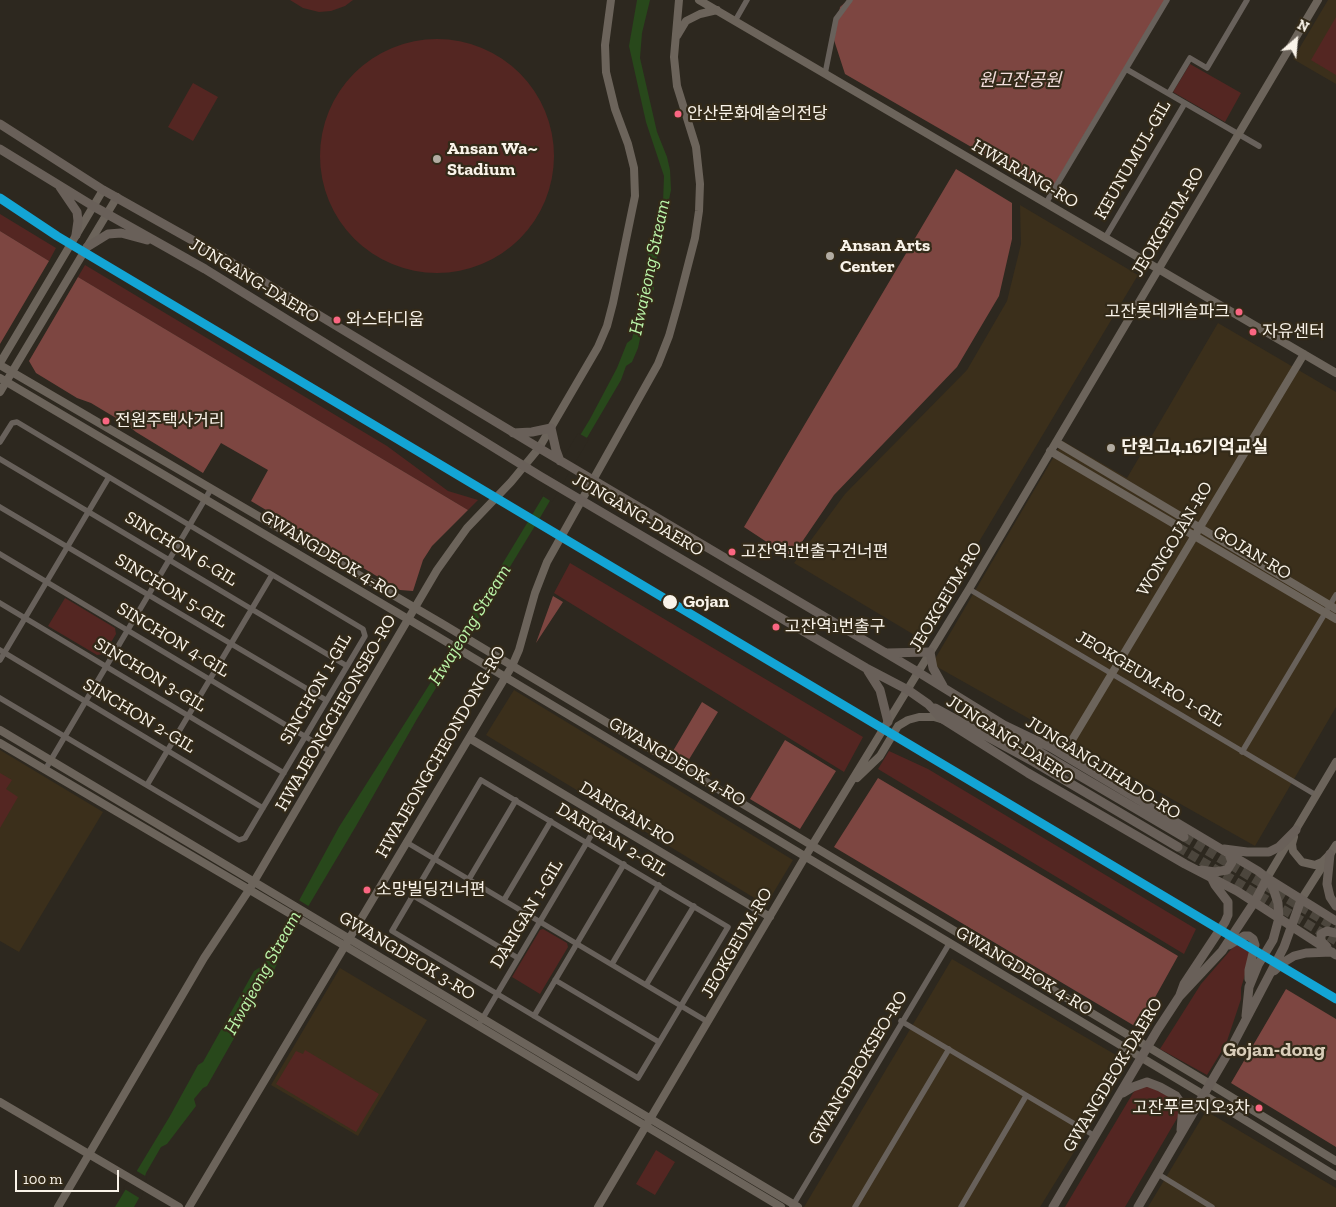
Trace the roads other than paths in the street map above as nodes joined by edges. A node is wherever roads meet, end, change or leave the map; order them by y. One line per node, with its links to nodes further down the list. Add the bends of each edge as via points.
1 (611, 0): 37 (street, HWAJEONGCHEONSEO-RO, via 605,45 606,72 634,168 635,196 607,326)
2 (679, 0): 11 (street, HWAJEONGCHEONDONG-RO)
3 (699, 0): 9 (street, HWARANG-RO)
4 (747, 0): 10 (street)
5 (850, 0): 13 (street, via 836,19)
6 (1167, 0): 12 (street)
7 (1247, 0): 14 (street, KEUNUMUL-GIL, via 1206,68 1190,58)
8 (1318, 0): 17 (street, JEOKGEUM-RO)
9 (717, 10): 10 (street, HWARANG-RO); 11 (street, via 686,21)
10 (735, 21): 13 (street, HWARANG-RO)
11 (676, 37): 47 (street, HWAJEONGCHEONDONG-RO, via 677,86 696,147 700,184 695,238 669,336 658,364)
12 (1126, 68): 14 (street); 23 (street)
13 (825, 74): 23 (street, HWARANG-RO)
14 (1168, 93): 15 (street, KEUNUMUL-GIL)
15 (1185, 103): 17 (street); 27 (street, KEUNUMUL-GIL)
16 (0, 124): 21 (main road, JUNGANG-DAERO)
17 (1239, 134): 18 (street); 30 (street, JEOKGEUM-RO)
18 (1259, 146)
19 (0, 149): 20 (main road, JUNGANG-DAERO)
20 (56, 182): 24 (main road, JUNGANG-DAERO); 26 (main road, via 76,212)
21 (103, 190): 22 (main road, JUNGANG-DAERO); 24 (street)
22 (117, 197): 25 (street); 38 (main road, JUNGANG-DAERO)
23 (1046, 203): 27 (street, HWARANG-RO)
24 (93, 206): 25 (main road, JUNGANG-DAERO); 26 (street)
25 (107, 214): 28 (main road, JUNGANG-DAERO); 29 (street)
26 (76, 235): 32 (street)
27 (1105, 238): 30 (street, HWARANG-RO)
28 (166, 246): 29 (main road, via 121,233 108,234); 45 (main road, JUNGANG-DAERO)
29 (87, 247): 33 (street)
30 (1158, 269): 31 (street, HWARANG-RO); 40 (street, JEOKGEUM-RO)
31 (1304, 354): 34 (street, HWARANG-RO); 54 (street, WONGOJAN-RO)
32 (0, 364): 33 (street, GWANGDEOK 4-RO)
33 (12, 372): 35 (street); 48 (street, GWANGDEOK 4-RO)
34 (1336, 373)
35 (3, 380): 36 (street); 49 (street, GWANGDEOK 4-RO)
36 (0, 392)
37 (551, 428): 38 (main road); 41 (street, HWAJEONGCHEONSEO-RO); 43 (main road)
38 (513, 433): 41 (main road, JUNGANG-DAERO)
39 (0, 442): 46 (street, SINCHON 1-GIL, via 12,423 18,422)
40 (1056, 442): 42 (street, JEOKGEUM-RO); 54 (street, GOJAN-RO)
41 (538, 448): 43 (main road, JUNGANG-DAERO); 45 (street, HWAJEONGCHEONSEO-RO)
42 (1050, 451): 55 (street, GOJAN-RO); 61 (street, JEOKGEUM-RO)
43 (556, 456): 47 (main road, JUNGANG-DAERO)
44 (0, 459): 52 (street, SINCHON 6-GIL)
45 (524, 466): 50 (main road, JUNGANG-DAERO); 66 (street, HWAJEONGCHEONSEO-RO, via 462,535)
46 (108, 477): 52 (street); 53 (street, SINCHON 1-GIL)
47 (594, 481): 50 (street, HWAJEONGCHEONDONG-RO); 76 (main road, JUNGANG-DAERO)
48 (212, 489): 49 (street); 66 (street, GWANGDEOK 4-RO)
49 (205, 499): 53 (street); 70 (street, GWANGDEOK 4-RO)
50 (582, 500): 80 (street, HWAJEONGCHEONDONG-RO, via 541,575); 81 (main road, JUNGANG-DAERO)
51 (0, 506): 56 (street, SINCHON 5-GIL)
52 (88, 511): 56 (street); 58 (street, SINCHON 6-GIL)
53 (190, 526): 58 (street); 59 (street, SINCHON 1-GIL)
54 (1200, 527): 55 (street, WONGOJAN-RO); 65 (street, GOJAN-RO)
55 (1194, 536): 68 (street, GOJAN-RO); 83 (street, WONGOJAN-RO)
56 (67, 547): 60 (street); 62 (street, SINCHON 5-GIL)
57 (0, 554): 60 (street, SINCHON 4-GIL)
58 (169, 560): 62 (street); 67 (street, SINCHON 6-GIL)
59 (272, 575): 67 (street); 79 (street, SINCHON 1-GIL, via 363,629 364,636)
60 (46, 582): 69 (street); 72 (street, SINCHON 4-GIL)
61 (969, 589): 75 (street, JEOKGEUM-RO); 83 (street, JEOKGEUM-RO 1-GIL)
62 (149, 595): 72 (street); 73 (street, SINCHON 5-GIL)
63 (1336, 595): 65 (street)
64 (0, 602): 69 (street, SINCHON 3-GIL)
65 (1333, 607): 68 (street)
66 (414, 608): 70 (street, HWAJEONGCHEONSEO-RO); 80 (street, GWANGDEOK 4-RO)
67 (252, 609): 73 (street); 79 (street, SINCHON 6-GIL)
68 (1325, 613): 71 (street, GOJAN-RO); 105 (street)
69 (25, 618): 74 (street); 78 (street, SINCHON 3-GIL)
70 (408, 619): 84 (street, GWANGDEOK 4-RO); 104 (street, HWAJEONGCHEONSEO-RO)
71 (1336, 619)
72 (128, 630): 78 (street); 85 (street, SINCHON 4-GIL)
73 (231, 644): 85 (street); 89 (street, SINCHON 5-GIL)
74 (2, 651): 77 (street); 90 (street, SINCHON 2-GIL)
75 (930, 652): 76 (main road); 82 (street, JEOKGEUM-RO); 86 (main road)
76 (886, 653): 82 (main road, JUNGANG-DAERO)
77 (0, 660)
78 (106, 666): 90 (street); 92 (street, SINCHON 3-GIL)
79 (347, 666): 89 (street, SINCHON 1-GIL)
80 (512, 666): 84 (street, HWAJEONGCHEONDONG-RO); 123 (street, GWANGDEOK 4-RO)
81 (866, 668): 87 (main road, JUNGANG-DAERO); 94 (main road, via 880,690)
82 (918, 672): 86 (main road, JUNGANG-DAERO); 87 (street, JEOKGEUM-RO)
83 (1112, 674): 100 (street, WONGOJAN-RO); 105 (street, JEOKGEUM-RO 1-GIL)
84 (505, 677): 99 (street, HWAJEONGCHEONDONG-RO); 128 (street, GWANGDEOK 4-RO)
85 (210, 679): 92 (street); 98 (street, SINCHON 4-GIL)
86 (944, 688): 95 (main road, JUNGANG-DAERO)
87 (908, 690): 91 (main road, JUNGANG-DAERO); 94 (street, JEOKGEUM-RO)
88 (0, 698): 97 (street, SINCHON 1-GIL)
89 (326, 700): 98 (street, SINCHON 1-GIL)
90 (86, 701): 97 (street); 103 (street, SINCHON 2-GIL)
91 (928, 704): 93 (main road, JUNGANG-DAERO); 124 (main road, JUNGANGJIHADO-RO)
92 (188, 716): 103 (street); 110 (street, SINCHON 3-GIL)
93 (946, 721): 112 (street, via 927,717 908,720 898,726 880,756); 131 (main road, JUNGANG-DAERO, via 1028,773)
94 (888, 722): 112 (street, JEOKGEUM-RO)
95 (1004, 725): 102 (main road, JUNGANG-DAERO); 119 (main road, JUNGANGJIHADO-RO, via 1041,753)
96 (0, 730): 106 (street, GWANGDEOK 3-RO)
97 (65, 736): 106 (street); 111 (street, SINCHON 1-GIL)
98 (305, 737): 104 (street, SINCHON 4-GIL); 110 (street, SINCHON 1-GIL)
99 (469, 738): 116 (street, DARIGAN-RO); 120 (street, HWAJEONGCHEONDONG-RO)
100 (1072, 740): 102 (street); 107 (street)
101 (0, 743): 109 (street, GWANGDEOK 3-RO)
102 (1050, 747): 107 (main road, JUNGANG-DAERO)
103 (167, 750): 111 (street); 115 (street, SINCHON 2-GIL)
104 (331, 752): 135 (street, HWAJEONGCHEONSEO-RO)
105 (1242, 752): 113 (street, JEOKGEUM-RO 1-GIL)
106 (50, 760): 109 (street); 135 (street, GWANGDEOK 3-RO)
107 (1076, 762): 125 (main road, JUNGANG-DAERO)
108 (1336, 762): 113 (street, GWANGDEOK-DAERO)
109 (45, 770): 137 (street, GWANGDEOK 3-RO)
110 (284, 773): 115 (street, SINCHON 1-GIL)
111 (146, 785): 115 (street, SINCHON 1-GIL, via 239,840 246,838)
112 (848, 787): 123 (street, JEOKGEUM-RO)
113 (1316, 795): 118 (street, GWANGDEOK-DAERO)
114 (516, 800): 117 (street, DARIGAN 2-GIL); 129 (street, DARIGAN 2-GIL, via 481,780); 133 (street)
115 (263, 808)
116 (602, 817): 121 (street, DARIGAN 1-GIL); 144 (street, DARIGAN-RO)
117 (551, 821): 121 (street, DARIGAN 2-GIL); 139 (street)
118 (1296, 830): 125 (main road, via 1270,852); 127 (street, via 1292,851 1302,862 1315,865); 132 (street, GWANGDEOK-DAERO)
119 (1184, 838)
120 (406, 842): 129 (street); 150 (street, HWAJEONGCHEONDONG-RO)
121 (587, 842): 130 (street, DARIGAN 2-GIL); 147 (street, DARIGAN 1-GIL)
122 (1336, 845): 127 (street)
123 (812, 846): 128 (street, JEOKGEUM-RO); 172 (street, GWANGDEOK 4-RO)
124 (1178, 847)
125 (1220, 848): 126 (main road, JUNGANG-DAERO)
126 (1229, 854): 131 (main road, via 1232,862 1227,870 1207,872); 132 (main road, JUNGANG-DAERO)
127 (1330, 854): 140 (street); 143 (main road, via 1327,884)
128 (805, 857): 144 (street, JEOKGEUM-RO); 152 (street, GWANGDEOK 4-RO)
129 (434, 858): 133 (street); 138 (street, DARIGAN 2-GIL)
130 (624, 864): 136 (street, DARIGAN 2-GIL); 151 (street)
131 (1185, 864): 134 (main road, JUNGANG-DAERO)
132 (1267, 878): 140 (main road, JUNGANG-DAERO); 141 (main road, GWANGDEOK-DAERO); 145 (main road, via 1278,903)
133 (468, 879): 139 (street)
134 (1212, 879): 141 (main road, JUNGANG-DAERO); 163 (main road, via 1228,902 1228,916 1184,984)
135 (254, 881): 137 (street, HWAJEONGCHEONSEO-RO); 150 (street, GWANGDEOK 3-RO)
136 (659, 885): 142 (street, DARIGAN 2-GIL); 157 (street)
137 (249, 890): 153 (street, GWANGDEOK 3-RO); 184 (street, HWAJEONGCHEONSEO-RO, via 204,958)
138 (412, 895): 156 (street); 162 (street, DARIGAN 2-GIL, via 392,931)
139 (504, 900): 147 (street)
140 (1301, 900): 146 (main road, JUNGANG-DAERO); 148 (main road)
141 (1255, 901): 145 (main road, JUNGANG-DAERO); 154 (main road, GWANGDEOK-DAERO)
142 (694, 906): 160 (street); 164 (street, DARIGAN 2-GIL, via 728,926)
143 (1336, 906)
144 (770, 917): 168 (street, JEOKGEUM-RO)
145 (1279, 918): 148 (main road, JUNGANG-DAERO); 161 (main road, via 1275,935)
146 (1336, 921)
147 (540, 922): 151 (street); 156 (street, DARIGAN 1-GIL)
148 (1291, 927): 155 (main road, JUNGANG-DAERO); 158 (main road)
149 (1336, 934): 155 (main road, via 1325,932 1320,938)
150 (349, 938): 153 (street, HWAJEONGCHEONDONG-RO); 166 (street, GWANGDEOK 3-RO)
151 (576, 943): 157 (street); 159 (street)
152 (949, 944): 167 (street, GWANGDEOKSEO-RO); 174 (street, GWANGDEOK 4-RO)
153 (345, 946): 170 (street, GWANGDEOK 3-RO); 191 (street, HWAJEONGCHEONDONG-RO)
154 (1222, 951): 161 (main road, via 1240,937 1253,939); 163 (main road, GWANGDEOK-DAERO)
155 (1334, 953): 158 (main road, via 1294,956)
156 (518, 958): 162 (street, DARIGAN 1-GIL)
157 (612, 964): 160 (street)
158 (1270, 974): 169 (main road)
159 (555, 980): 165 (street); 171 (street)
160 (646, 985): 164 (street)
161 (1249, 987): 169 (main road)
162 (497, 994): 165 (street, DARIGAN 2-GIL); 166 (street, DARIGAN 1-GIL)
163 (1180, 997): 172 (main road, GWANGDEOK-DAERO)
164 (680, 1006): 168 (street); 171 (street, DARIGAN 2-GIL)
165 (534, 1016): 171 (street, DARIGAN 2-GIL, via 638,1078)
166 (483, 1018): 170 (street, DARIGAN 1-GIL); 180 (street, GWANGDEOK 3-RO)
167 (901, 1021): 173 (street); 188 (street, GWANGDEOKSEO-RO)
168 (708, 1022): 180 (street, JEOKGEUM-RO)
169 (1245, 1022): 175 (main road)
170 (478, 1026): 181 (street, GWANGDEOK 3-RO)
171 (659, 1042)
172 (1147, 1047): 174 (main road, GWANGDEOK-DAERO); 175 (street, GWANGDEOK 4-RO)
173 (949, 1049): 178 (street); 194 (street)
174 (1140, 1058): 176 (main road, GWANGDEOK-DAERO); 177 (street, GWANGDEOK 4-RO)
175 (1210, 1084): 177 (main road); 185 (street, GWANGDEOK 4-RO)
176 (1121, 1095): 182 (main road, via 1147,1082 1176,1096 1183,1106); 183 (main road, GWANGDEOK-DAERO)
177 (1204, 1095): 182 (main road); 187 (street, GWANGDEOK 4-RO)
178 (1026, 1096): 183 (street); 195 (street)
179 (0, 1102): 184 (street)
180 (650, 1118): 181 (street, JEOKGEUM-RO); 188 (street, GWANGDEOK 3-RO)
181 (646, 1126): 192 (street, JEOKGEUM-RO); 193 (street, GWANGDEOK 3-RO)
182 (1181, 1135): 186 (main road)
183 (1095, 1136): 196 (main road, GWANGDEOK-DAERO)
184 (88, 1155): 189 (street, HWAJEONGCHEONSEO-RO); 190 (street)
185 (1336, 1161)
186 (1158, 1174): 197 (main road); 198 (street)
187 (1336, 1176)
188 (795, 1206)
189 (58, 1207)
190 (178, 1207)
191 (189, 1207)
192 (598, 1207)
193 (781, 1207)
194 (855, 1207)
195 (961, 1207)
196 (1053, 1207)
197 (1138, 1207)
198 (1212, 1207)

